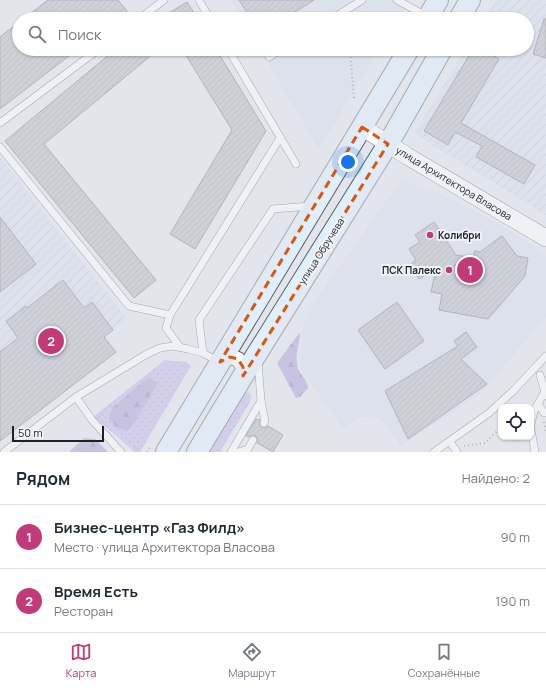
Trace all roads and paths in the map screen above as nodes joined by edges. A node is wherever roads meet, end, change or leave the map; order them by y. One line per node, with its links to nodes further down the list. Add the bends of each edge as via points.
1 (164, 0): 7 (lane)
2 (199, 0): 8 (lane)
3 (362, 0): 9 (lane)
4 (397, 0): 10 (lane)
5 (438, 0): 11 (main road)
6 (470, 0): 12 (main road)
7 (148, 12)
8 (206, 12)
9 (343, 12)
10 (417, 12)
11 (431, 12)
12 (463, 12)
13 (90, 56): 19 (lane)
14 (232, 56): 21 (lane)
15 (351, 56): 18 (path)
16 (405, 56): 20 (main road)
17 (438, 56): 22 (main road, улица Обручева)
18 (354, 100)
19 (0, 123)
20 (362, 127): 22 (street, улица Архитектора Власова); 25 (main road)
21 (280, 138): 24 (lane); 27 (lane)
22 (388, 144): 26 (street, улица Архитектора Власова); 29 (main road, улица Обручева)
23 (0, 148): 27 (lane, via 129,306)
24 (296, 164)
25 (314, 206): 31 (main road); 31 (lane, via 273,209 199,320)
26 (546, 238)
27 (170, 315): 28 (lane, via 166,328)
28 (180, 347): 31 (lane); 37 (lane, via 160,348 147,354)
29 (258, 352): 33 (main road, улица Обручева); 38 (lane)
30 (546, 356): 32 (lane)
31 (212, 357): 33 (street, via 238,359 243,367); 51 (main road)
32 (534, 369): 34 (lane); 47 (lane, via 489,414)
33 (243, 376): 52 (main road, улица Обручева)
34 (540, 376): 35 (lane); 36 (lane)
35 (546, 381)
36 (545, 394): 39 (lane)
37 (76, 397): 49 (lane); 50 (lane, via 92,420)
38 (261, 401): 42 (lane); 53 (lane)
39 (539, 405): 40 (lane); 41 (lane)
40 (534, 412)
41 (544, 416): 44 (path)
42 (264, 423)
43 (498, 430): 48 (path, via 485,443 464,446)
44 (546, 432)
45 (253, 440): 54 (lane, via 248,449)
46 (533, 440): 57 (lane)
47 (450, 442): 55 (lane); 56 (lane)
48 (461, 442)
49 (4, 452)
50 (121, 452)
51 (166, 452)
52 (197, 452)
53 (231, 452)
54 (238, 452)
55 (434, 452)
56 (457, 452)
57 (535, 452)

